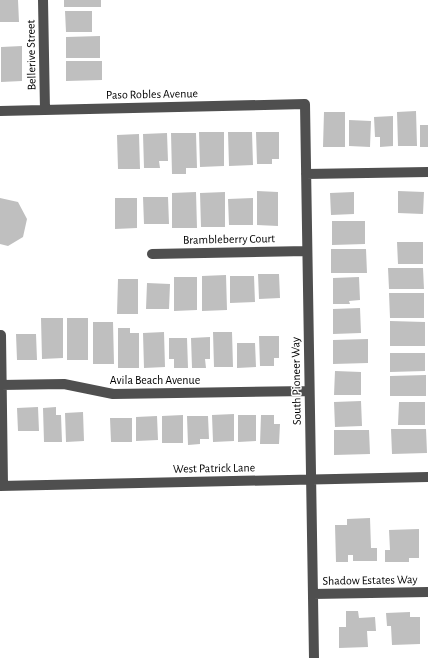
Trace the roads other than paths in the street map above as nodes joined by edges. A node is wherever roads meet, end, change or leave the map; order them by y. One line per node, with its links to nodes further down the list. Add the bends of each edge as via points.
1 (43, 0): 3 (street, Bellerive Street)
2 (304, 104): 3 (street, Paso Robles Avenue); 6 (street, South Pioneer Way)
3 (45, 110): 4 (street, Paso Robles Avenue)
4 (0, 111)
5 (428, 172): 6 (street)
6 (306, 174): 7 (street, South Pioneer Way)
7 (307, 251): 8 (street, Brambleberry Court); 11 (street, South Pioneer Way)
8 (152, 254)
9 (0, 335): 10 (street)
10 (1, 385): 11 (street, Avila Beach Avenue, via 64,384 113,394); 14 (street)
11 (309, 392): 13 (street, South Pioneer Way)
12 (428, 477): 13 (street, West Patrick Lane)
13 (311, 479): 14 (street, West Patrick Lane); 16 (street, South Pioneer Way)
14 (2, 486)
15 (428, 592): 16 (street, Shadow Estates Way)
16 (313, 594): 17 (street, South Pioneer Way)
17 (314, 658)

